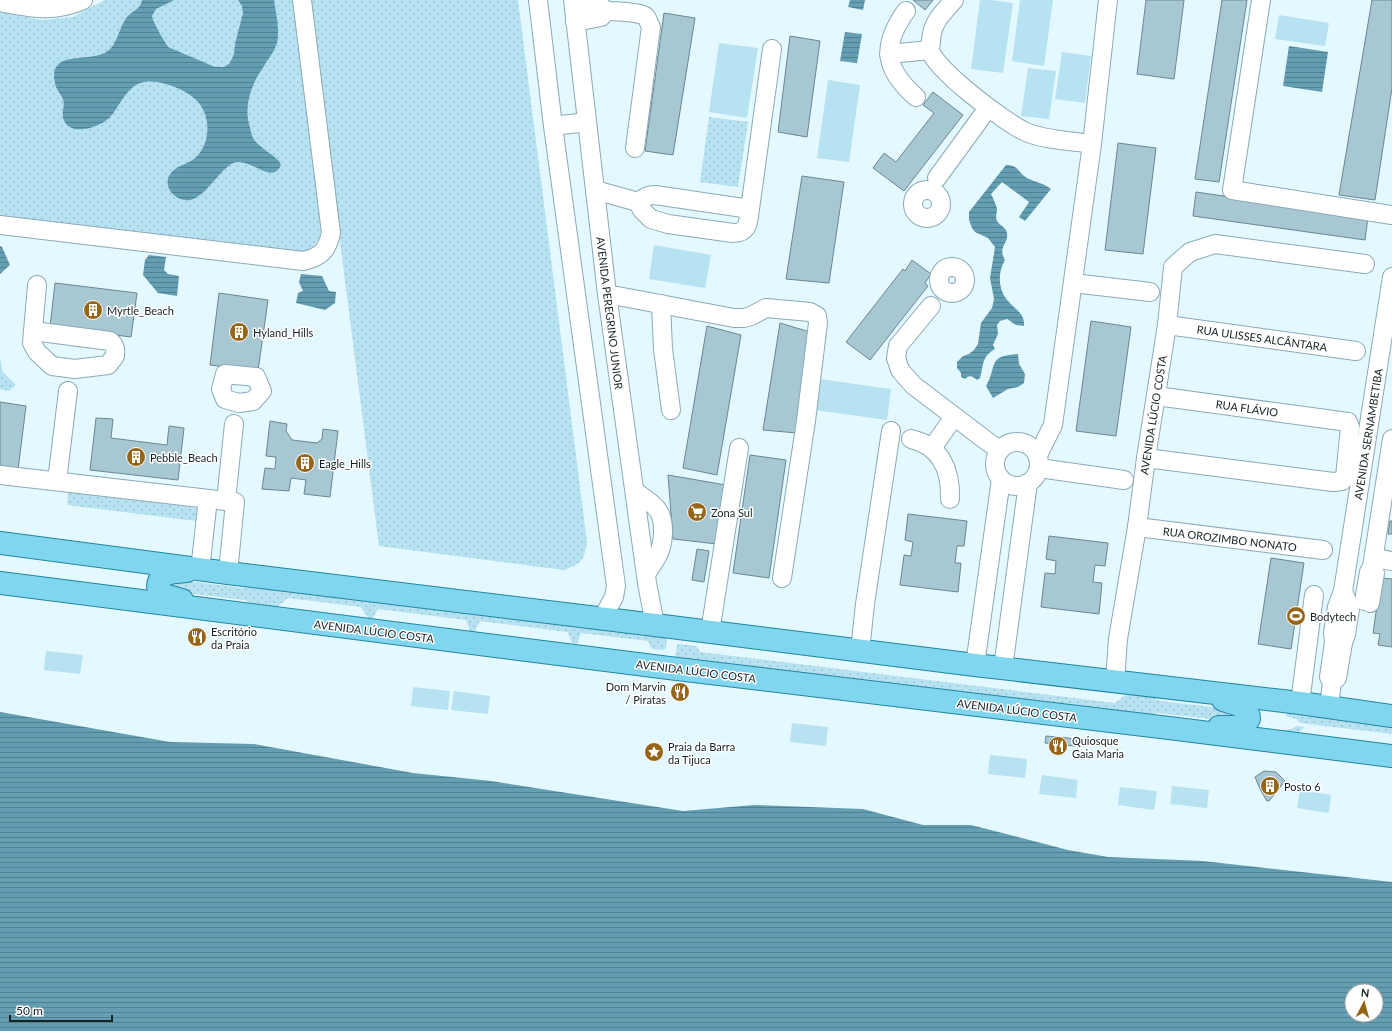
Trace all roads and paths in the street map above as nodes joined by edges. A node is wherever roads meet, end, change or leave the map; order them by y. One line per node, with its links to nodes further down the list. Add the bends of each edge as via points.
1 (83, 0): 7 (street, via 49,9)
2 (302, 0): 26 (street, via 331,233 326,249 321,254 303,261)
3 (538, 0): 18 (street)
4 (954, 0): 13 (street, via 936,20 931,31)
5 (1108, 0): 19 (street)
6 (1261, 0): 25 (street, via 1232,190)
7 (0, 2)
8 (632, 6): 9 (street); 20 (street, via 645,16 650,27)
9 (608, 7): 10 (street, via 601,17)
10 (574, 9): 17 (street, AVENIDA PEREGRINO JUNIOR)
11 (906, 12): 14 (street, via 893,33)
12 (772, 49): 24 (street)
13 (930, 50): 14 (street); 16 (street, via 936,62)
14 (889, 54): 15 (street, via 895,73)
15 (916, 97)
16 (988, 108): 19 (street, via 1026,132 1052,139); 21 (street)
17 (587, 122): 18 (street); 22 (street, AVENIDA PEREGRINO JUNIOR)
18 (553, 126): 73 (street, via 616,586 614,597)
19 (1092, 144): 29 (street)
20 (635, 148)
21 (932, 187)
22 (595, 190): 23 (street); 33 (street, AVENIDA PEREGRINO JUNIOR)
23 (638, 202): 24 (street, via 649,195 655,195); 24 (street, via 651,219 668,224 733,233 744,231)
24 (750, 209)
25 (1392, 215)
26 (0, 225)
27 (1365, 264): 35 (street, AVENIDA LÚCIO COSTA, via 1216,244 1190,252 1173,267)
28 (1392, 277): 82 (street, AVENIDA SERNAMBETIBA, via 1343,591 1350,609 1337,678 1332,682)
29 (1073, 284): 32 (street); 52 (street, via 1053,425)
30 (41, 285): 36 (street)
31 (945, 289): 44 (street, via 898,346 896,358 900,370 913,385)
32 (1150, 292)
33 (606, 294): 34 (street); 74 (street, AVENIDA PEREGRINO JUNIOR, via 646,574)
34 (661, 304): 43 (street, via 663,349); 68 (street, via 734,318 751,316 766,308 810,312 817,316 806,421)
35 (1167, 325): 37 (street, RUA ULISSES ALCÂNTARA); 41 (street, AVENIDA LÚCIO COSTA)
36 (37, 331): 38 (street, via 32,343 37,352); 39 (street, via 110,341 116,349 115,356 108,365)
37 (1356, 351)
38 (52, 366): 39 (street); 40 (street)
39 (75, 369): 40 (street)
40 (68, 391): 56 (street)
41 (1156, 396): 51 (street, AVENIDA LÚCIO COSTA); 51 (street, RUA FLÁVIO, via 1348,422 1350,427 1345,477 1342,481 1333,482)
42 (239, 402): 60 (street, via 234,424)
43 (671, 410)
44 (954, 417): 49 (street); 50 (street)
45 (891, 431): 76 (street)
46 (911, 439): 49 (street)
47 (1392, 439): 64 (street)
48 (739, 448): 75 (street)
49 (932, 448): 59 (street, via 948,474)
50 (1000, 450): 52 (street, via 1010,442 1024,442 1030,445); 54 (street, via 995,467)
51 (1146, 458): 61 (street, AVENIDA LÚCIO COSTA)
52 (1039, 461): 55 (street); 57 (street, via 1037,474)
53 (0, 475): 56 (street)
54 (1001, 479): 57 (street, via 1014,486); 77 (street)
55 (1124, 480)
56 (56, 481): 58 (street)
57 (1028, 483): 78 (street)
58 (208, 499): 60 (street); 66 (street)
59 (950, 499)
60 (230, 501): 67 (street)
61 (1137, 528): 63 (street, RUA OROZIMBO NONATO); 79 (street, AVENIDA LÚCIO COSTA, via 1118,639)
62 (0, 543): 66 (main road)
63 (1323, 550)
64 (1378, 557): 65 (street); 71 (street, via 1369,572)
65 (1392, 561)
66 (200, 570): 67 (main road); 72 (main road, via 166,574 159,579 158,587 164,595)
67 (228, 573): 73 (main road)
68 (782, 578)
69 (0, 583): 72 (main road, AVENIDA LÚCIO COSTA)
70 (1314, 595): 81 (street)
71 (1367, 602)
72 (232, 612): 84 (main road, AVENIDA LÚCIO COSTA)
73 (602, 619): 74 (main road)
74 (656, 625): 75 (main road)
75 (710, 632): 76 (main road)
76 (860, 651): 77 (main road)
77 (975, 665): 78 (main road)
78 (1003, 668): 79 (main road)
79 (1115, 681): 80 (main road)
80 (1197, 692): 81 (main road); 84 (main road, via 1243,707 1249,715 1249,720 1242,727)
81 (1300, 704): 82 (main road)
82 (1329, 707): 83 (main road)
83 (1392, 716)
84 (1170, 728): 85 (main road, AVENIDA LÚCIO COSTA)
85 (1392, 756)

